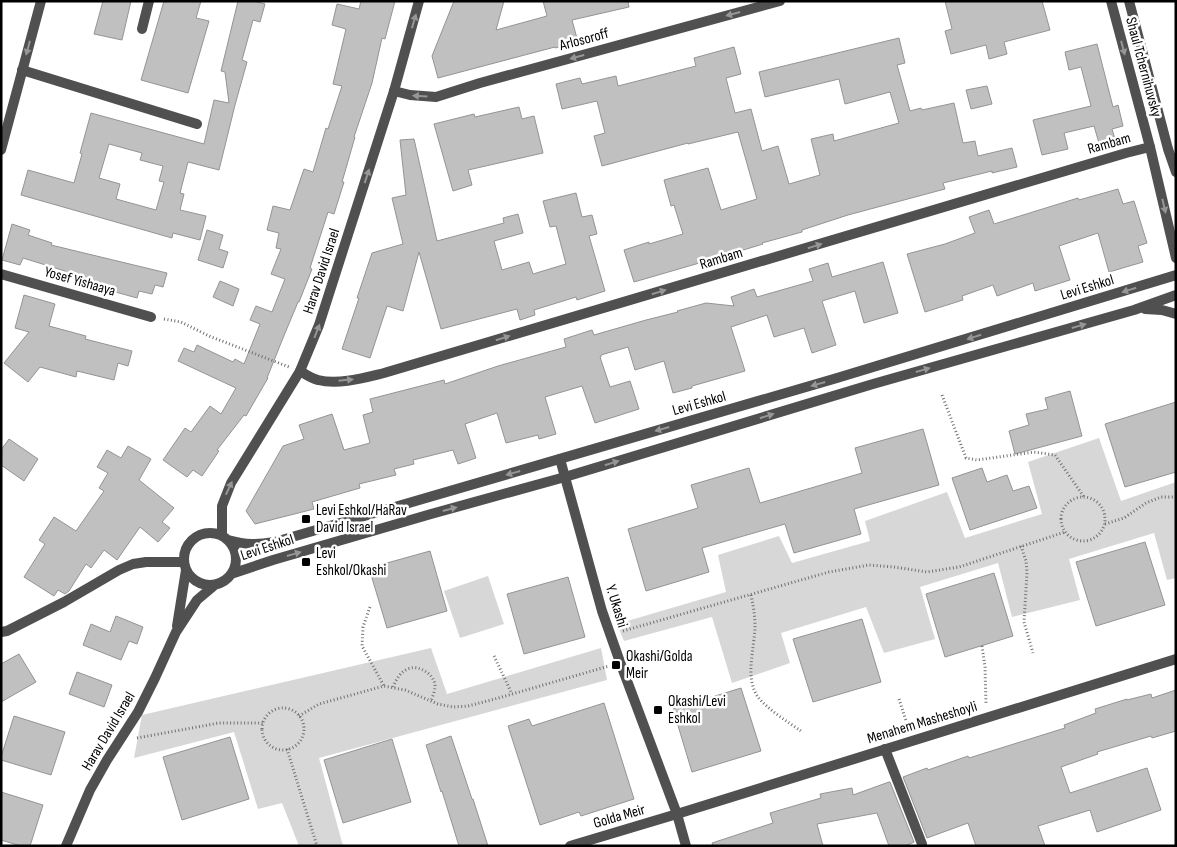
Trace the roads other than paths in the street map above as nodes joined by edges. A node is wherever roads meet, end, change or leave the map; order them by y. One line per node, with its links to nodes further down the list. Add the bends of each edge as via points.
1 (41, 1): 8 (street, one-way to 8)
2 (149, 1): 7 (street)
3 (419, 1): 9 (street, Harav David Israel, one-way to 3)
4 (779, 1): 9 (street, Arlosoroff, one-way to 9, via 436,97 410,96)
5 (1111, 1): 12 (street, Shaul Tchernihuvsky, one-way to 12)
6 (1129, 1): 11 (street, Shaul Tchernihuvsky)
7 (142, 29)
8 (22, 70): 10 (street); 13 (street)
9 (394, 90): 22 (street, Harav David Israel, one-way to 9, via 319,325)
10 (197, 124)
11 (1172, 147): 14 (street, Shaul Tchernihuvsky)
12 (1150, 148): 15 (street, Shaul Tchernihuvsky, one-way to 15); 22 (street, Rambam, one-way to 12, via 316,380 334,382 384,373)
13 (1, 150)
14 (1176, 172)
15 (1176, 258)
16 (1, 274): 21 (street, Yosef Yishaaya)
17 (1176, 275): 23 (street, Levi Eshkol, one-way to 23)
18 (1176, 295): 19 (street, Levi Eshkol)
19 (1134, 310): 20 (street, via 1162,310); 24 (street, Levi Eshkol, one-way to 19)
20 (1176, 314)
21 (151, 317)
22 (300, 371): 25 (street, Harav David Israel, one-way to 22, via 222,506 231,483)
23 (560, 459): 24 (street, Y. Ukashi); 25 (street, Levi Eshkol, one-way to 25, via 275,542 250,545)
24 (565, 477): 27 (street, Levi Eshkol, one-way to 24); 33 (street, Y. Ukashi, via 610,635)
25 (225, 538): 26 (street, via 208,532 194,538 185,549); 27 (street, via 236,553 235,568)
26 (185, 566): 28 (street, via 199,583); 29 (street, via 133,564); 30 (street, Harav David Israel)
27 (231, 574): 28 (street)
28 (216, 584): 30 (street, Harav David Israel, via 197,600)
29 (1, 632)
30 (176, 632): 35 (street, Harav David Israel, via 138,712 90,790)
31 (1176, 659): 32 (street, Menahem Masheshoyli)
32 (885, 748): 33 (street, Menahem Masheshoyli); 34 (street)
33 (677, 814): 36 (street, Golda Meir); 37 (street, Y. Ukashi)
34 (922, 844)
35 (66, 846)
36 (570, 846)
37 (686, 846)

